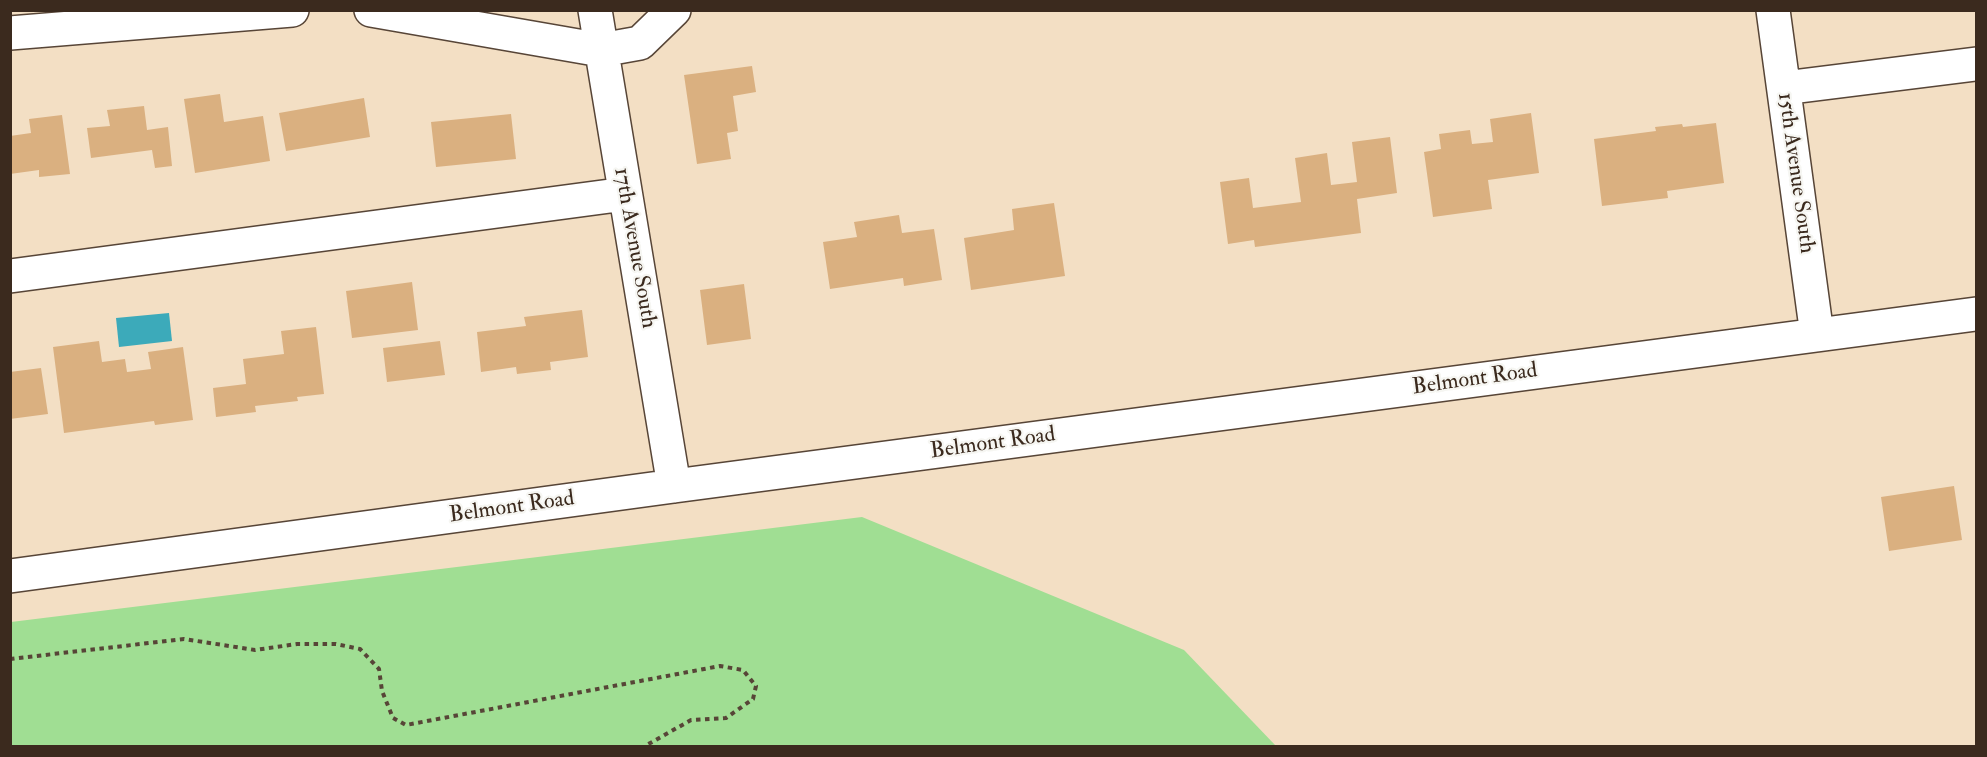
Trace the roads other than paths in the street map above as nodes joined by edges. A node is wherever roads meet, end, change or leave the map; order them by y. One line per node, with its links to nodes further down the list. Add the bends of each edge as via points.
1 (292, 10): 6 (street)
2 (371, 10): 8 (street)
3 (595, 10): 8 (street, 17th Avenue South)
4 (674, 10): 8 (street, via 640,43)
5 (1773, 10): 10 (street, 15th Avenue South)
6 (88, 18): 7 (street)
7 (10, 33)
8 (601, 50): 11 (street, 17th Avenue South)
9 (1977, 64): 10 (street)
10 (1784, 88): 14 (street, 15th Avenue South)
11 (625, 194): 12 (street); 15 (street, 17th Avenue South)
12 (10, 276)
13 (1977, 314): 14 (street, Belmont Road)
14 (1817, 335): 15 (street, Belmont Road)
15 (674, 486): 16 (street, Belmont Road)
16 (10, 576)

